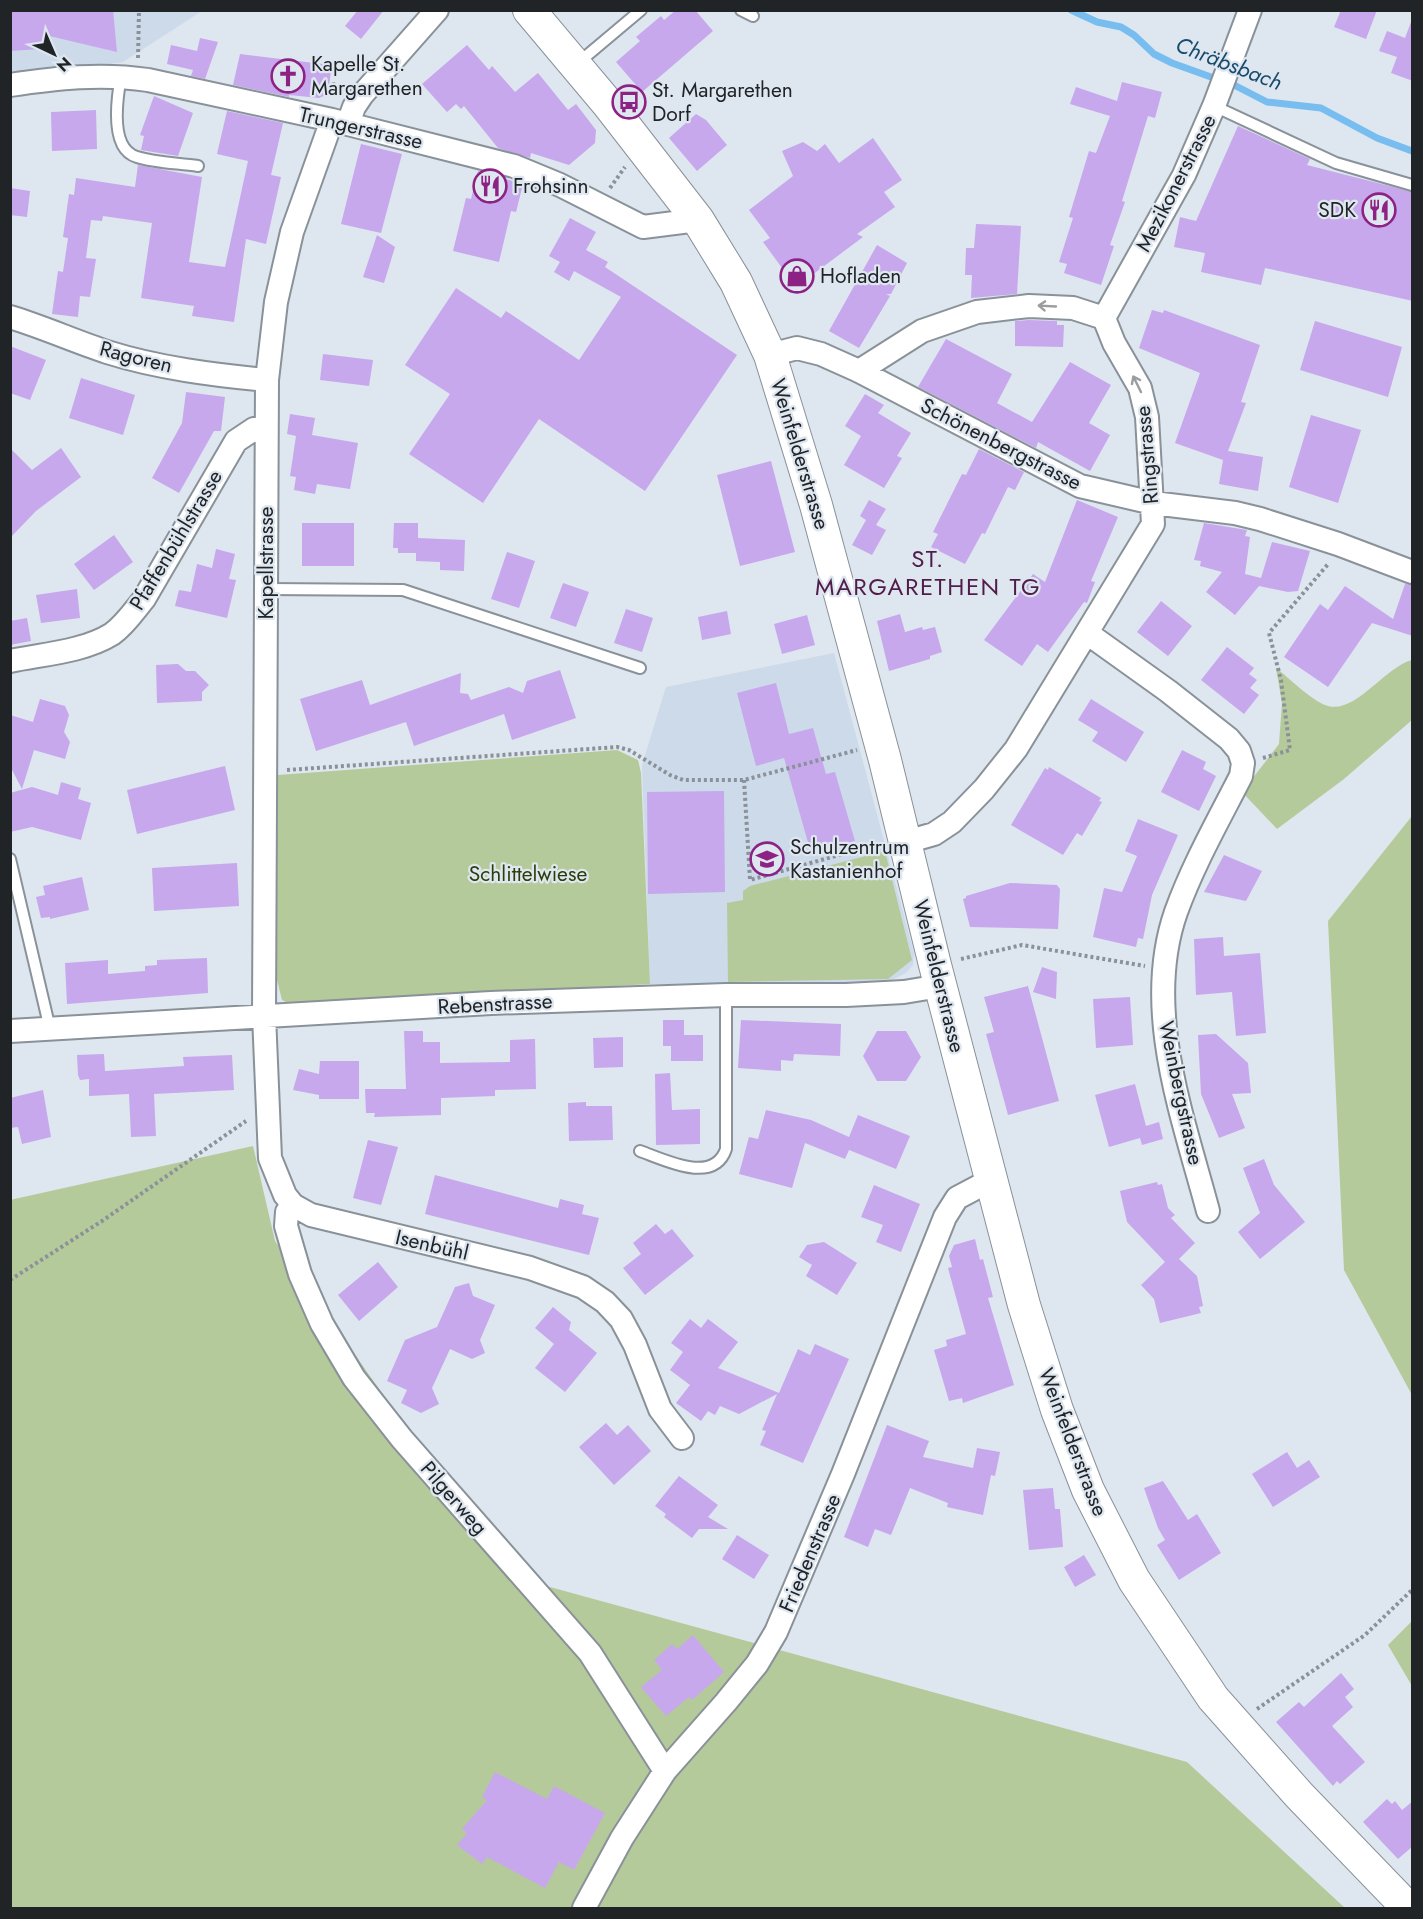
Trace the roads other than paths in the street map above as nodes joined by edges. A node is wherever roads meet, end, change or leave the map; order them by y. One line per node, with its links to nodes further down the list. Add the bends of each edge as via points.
1 (437, 10): 11 (street, Kapellstrasse)
2 (529, 10): 7 (main road, Weinfelderstrasse)
3 (641, 10): 7 (lane)
4 (741, 10): 6 (lane)
5 (1250, 10): 10 (street, Mezikonerstrasse)
6 (753, 16)
7 (576, 65): 14 (main road, Weinfelderstrasse)
8 (129, 77): 9 (street, Trungerstrasse, via 85,76); 11 (street, Trungerstrasse); 12 (lane, via 117,99 120,140 127,151 136,157)
9 (10, 85)
10 (1217, 99): 13 (lane, via 1336,163); 16 (street, Mezikonerstrasse, via 1184,176)
11 (340, 122): 14 (street, Trungerstrasse, via 514,166 643,227); 19 (street, Kapellstrasse, via 292,232 276,302)
12 (198, 166)
13 (1413, 185)
14 (698, 220): 17 (main road, Weinfelderstrasse, via 736,282)
15 (10, 317): 19 (street, Ragoren, via 147,362)
16 (1104, 318): 18 (street, one-way to 18, via 1073,308 1029,306 977,312 922,331); 21 (street, Ringstrasse, one-way to 16, via 1147,417 1140,388)
17 (770, 355): 18 (street, Schönenbergstrasse, via 797,348); 27 (main road, Weinfelderstrasse, via 816,505)
18 (859, 371): 21 (street, Schönenbergstrasse, via 1080,486)
19 (267, 380): 20 (street, Kapellstrasse)
20 (265, 428): 23 (street, Kapellstrasse); 25 (street, Pfaffenbühlstrasse, via 254,429 236,441 144,599 112,634 88,645)
21 (1153, 503): 22 (street, Schönenbergstrasse, via 1235,513); 24 (street, Ringstrasse, via 1153,524 1148,536)
22 (1413, 572)
23 (267, 589): 26 (lane, via 403,590); 31 (street, Kapellstrasse)
24 (1087, 633): 27 (street, Ringstrasse, via 1016,749 984,789 952,822 934,834); 37 (street, Weinbergstrasse, via 1229,739 1239,750 1243,764 1175,914 1164,970 1164,1017 1174,1075)
25 (10, 661)
26 (640, 668)
27 (905, 839): 29 (main road, Weinfelderstrasse)
28 (10, 859): 32 (lane)
29 (938, 976): 30 (street, Rebenstrasse, via 904,992); 35 (main road, Weinfelderstrasse)
30 (726, 995): 31 (street, Rebenstrasse); 34 (lane, via 726,1149 722,1159 701,1168)
31 (264, 1016): 32 (street, Rebenstrasse); 36 (street, via 270,1158)
32 (50, 1030): 33 (street, Rebenstrasse)
33 (10, 1031)
34 (640, 1151)
35 (991, 1180): 39 (street, Friedenstrasse, via 957,1198 945,1217 776,1632 726,1702); 41 (main road, Weinfelderstrasse, via 1057,1410 1088,1490 1134,1580 1213,1698 1299,1796)
36 (293, 1205): 38 (street, Isenbühl, via 334,1223 530,1269 583,1287 621,1319 660,1409); 39 (street, Pilgerweg, via 287,1212 286,1226 300,1274 322,1324 354,1378 402,1439 590,1653)
37 (1208, 1211)
38 (682, 1438)
39 (665, 1771): 40 (street, Friedenstrasse)
40 (584, 1908)
41 (1408, 1908)

